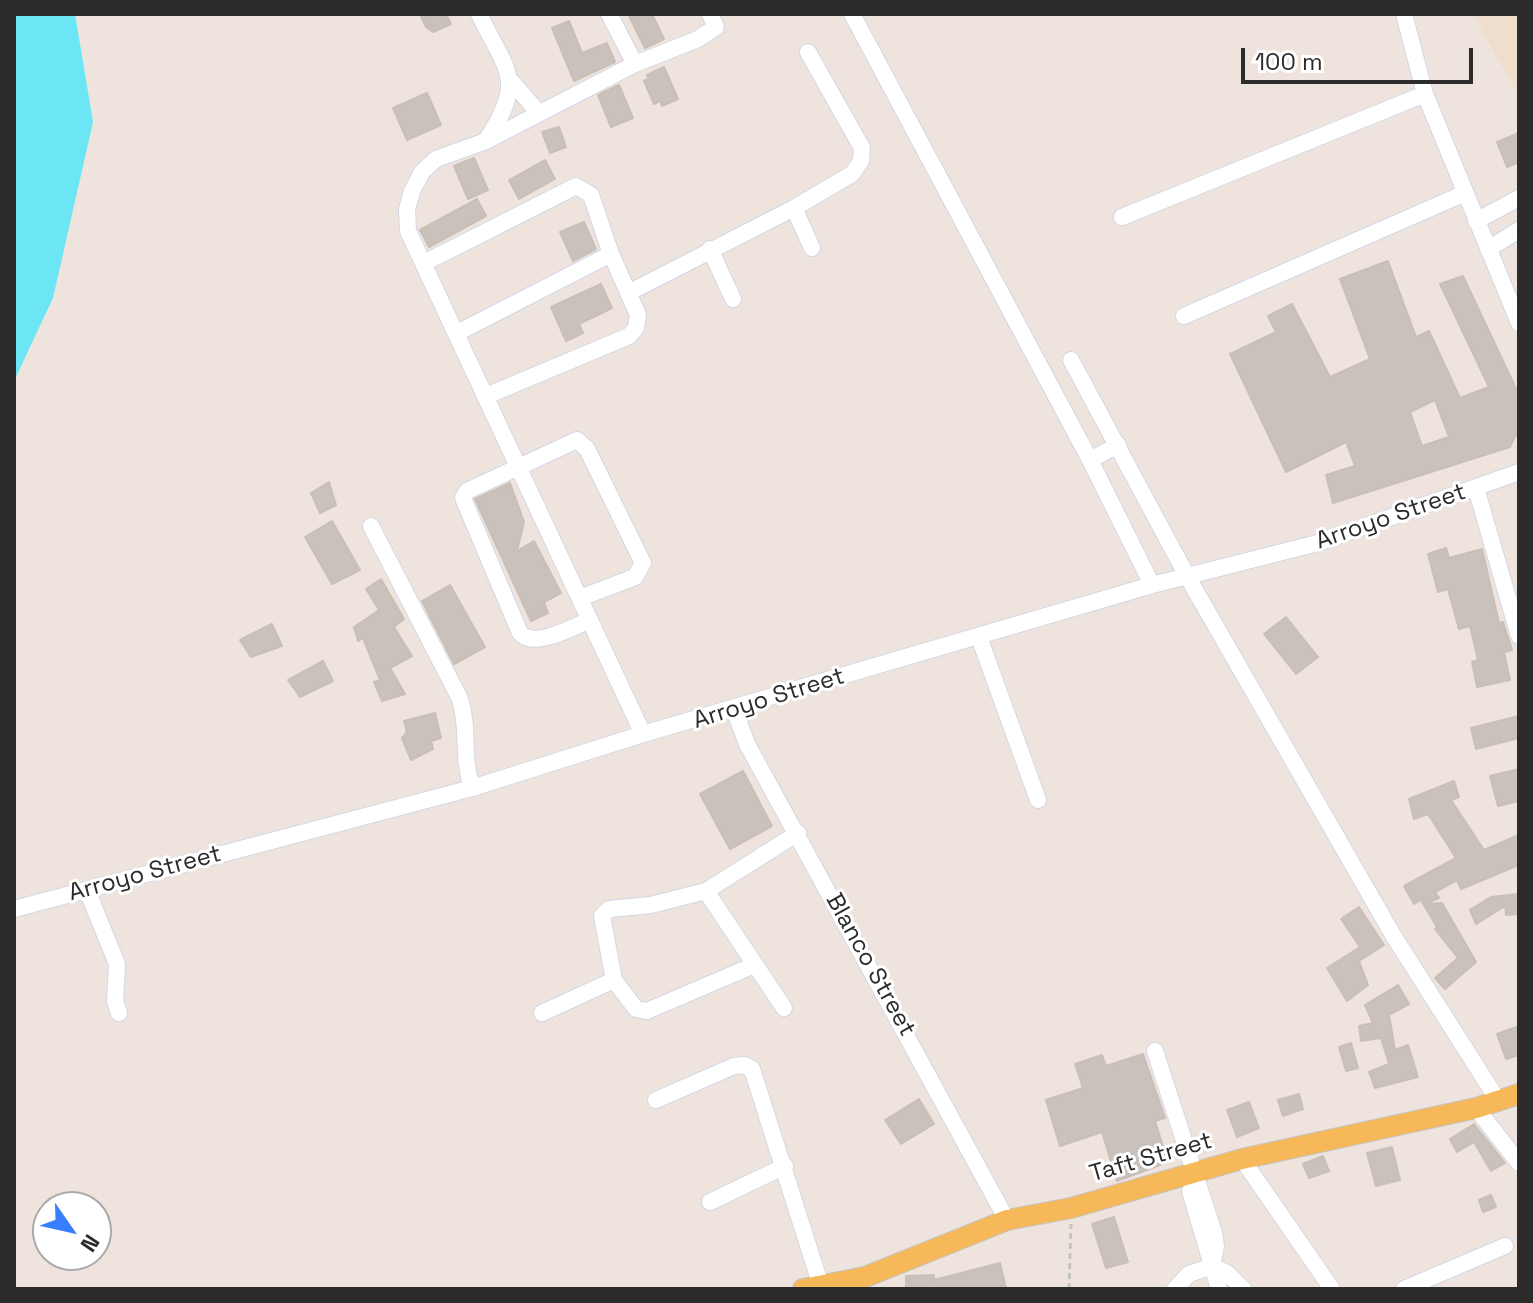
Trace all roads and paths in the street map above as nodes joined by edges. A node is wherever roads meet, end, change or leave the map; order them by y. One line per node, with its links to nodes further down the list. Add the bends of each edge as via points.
1 (479, 14): 8 (street)
2 (609, 14): 7 (street)
3 (710, 14): 7 (street, via 716,27 698,39)
4 (852, 14): 31 (street)
5 (1404, 14): 9 (street)
6 (808, 52): 14 (street, via 862,148 861,161 852,174)
7 (635, 64): 10 (street)
8 (512, 82): 10 (street); 11 (street, via 506,110)
9 (1425, 94): 12 (street); 15 (street)
10 (538, 112): 11 (street)
11 (486, 141): 22 (street, via 436,159 412,191 408,231)
12 (1463, 194): 16 (street); 25 (street)
13 (1519, 198): 16 (street)
14 (794, 208): 18 (street); 19 (street)
15 (1122, 217)
16 (1476, 221): 20 (street)
17 (1519, 230): 20 (street)
18 (812, 248)
19 (710, 249): 23 (street); 24 (street)
20 (1488, 249): 26 (street)
21 (611, 254): 22 (street, via 591,195 576,186); 23 (street); 27 (street)
22 (424, 263): 27 (street)
23 (630, 292): 29 (street, via 638,315 629,336)
24 (733, 299)
25 (1184, 316)
26 (1519, 323)
27 (457, 333): 29 (street)
28 (1071, 360): 30 (street)
29 (486, 396): 32 (street)
30 (1118, 445): 31 (street); 36 (street)
31 (1090, 460): 37 (street)
32 (520, 469): 38 (street); 38 (street, via 582,442 643,563 635,577); 39 (street, via 467,491 463,498 520,633 536,640)
33 (1519, 472): 34 (street, Arroyo Street)
34 (1476, 488): 36 (street, Arroyo Street, via 1318,543); 40 (street)
35 (371, 526): 44 (street, via 460,699 467,722 463,761)
36 (1187, 576): 37 (street, Arroyo Street); 58 (street, via 1393,935)
37 (1152, 585): 41 (street, Arroyo Street)
38 (580, 598): 39 (street)
39 (590, 620): 43 (street)
40 (1519, 636)
41 (979, 637): 42 (street, Arroyo Street); 45 (street)
42 (734, 709): 43 (street, Arroyo Street); 46 (street, Blanco Street, via 747,744)
43 (643, 734): 44 (street, Arroyo Street)
44 (472, 788): 47 (street, Arroyo Street)
45 (1038, 800)
46 (798, 833): 48 (street); 66 (street, Blanco Street)
47 (87, 890): 49 (street, Arroyo Street); 53 (street, via 117,964)
48 (706, 891): 50 (street); 51 (street, via 609,909 602,916)
49 (14, 909)
50 (752, 966): 51 (street, via 647,1011 628,1002); 52 (street)
51 (614, 980): 54 (street)
52 (784, 1008)
53 (119, 1013)
54 (542, 1013)
55 (1155, 1051): 63 (street)
56 (1519, 1094): 58 (main road, Taft Street)
57 (656, 1100): 62 (street, via 744,1065 752,1069)
58 (1499, 1102): 59 (main road, Taft Street)
59 (1476, 1108): 60 (main road, Taft Street); 61 (street)
60 (1242, 1159): 63 (main road, Taft Street); 74 (street)
61 (1519, 1163)
62 (785, 1166): 64 (street); 69 (street)
63 (1191, 1174): 65 (main road, Taft Street); 68 (street, via 1216,1246)
64 (710, 1202)
65 (1071, 1208): 66 (main road, Taft Street); 70 (path)
66 (1007, 1220): 69 (main road, Taft Street, via 865,1277)
67 (1505, 1246): 75 (street)
68 (1212, 1266): 71 (street, via 1189,1274); 72 (street); 73 (street)
69 (812, 1287)
70 (1069, 1289)
71 (1175, 1289)
72 (1219, 1289)
73 (1243, 1289)
74 (1332, 1289)
75 (1404, 1289)

